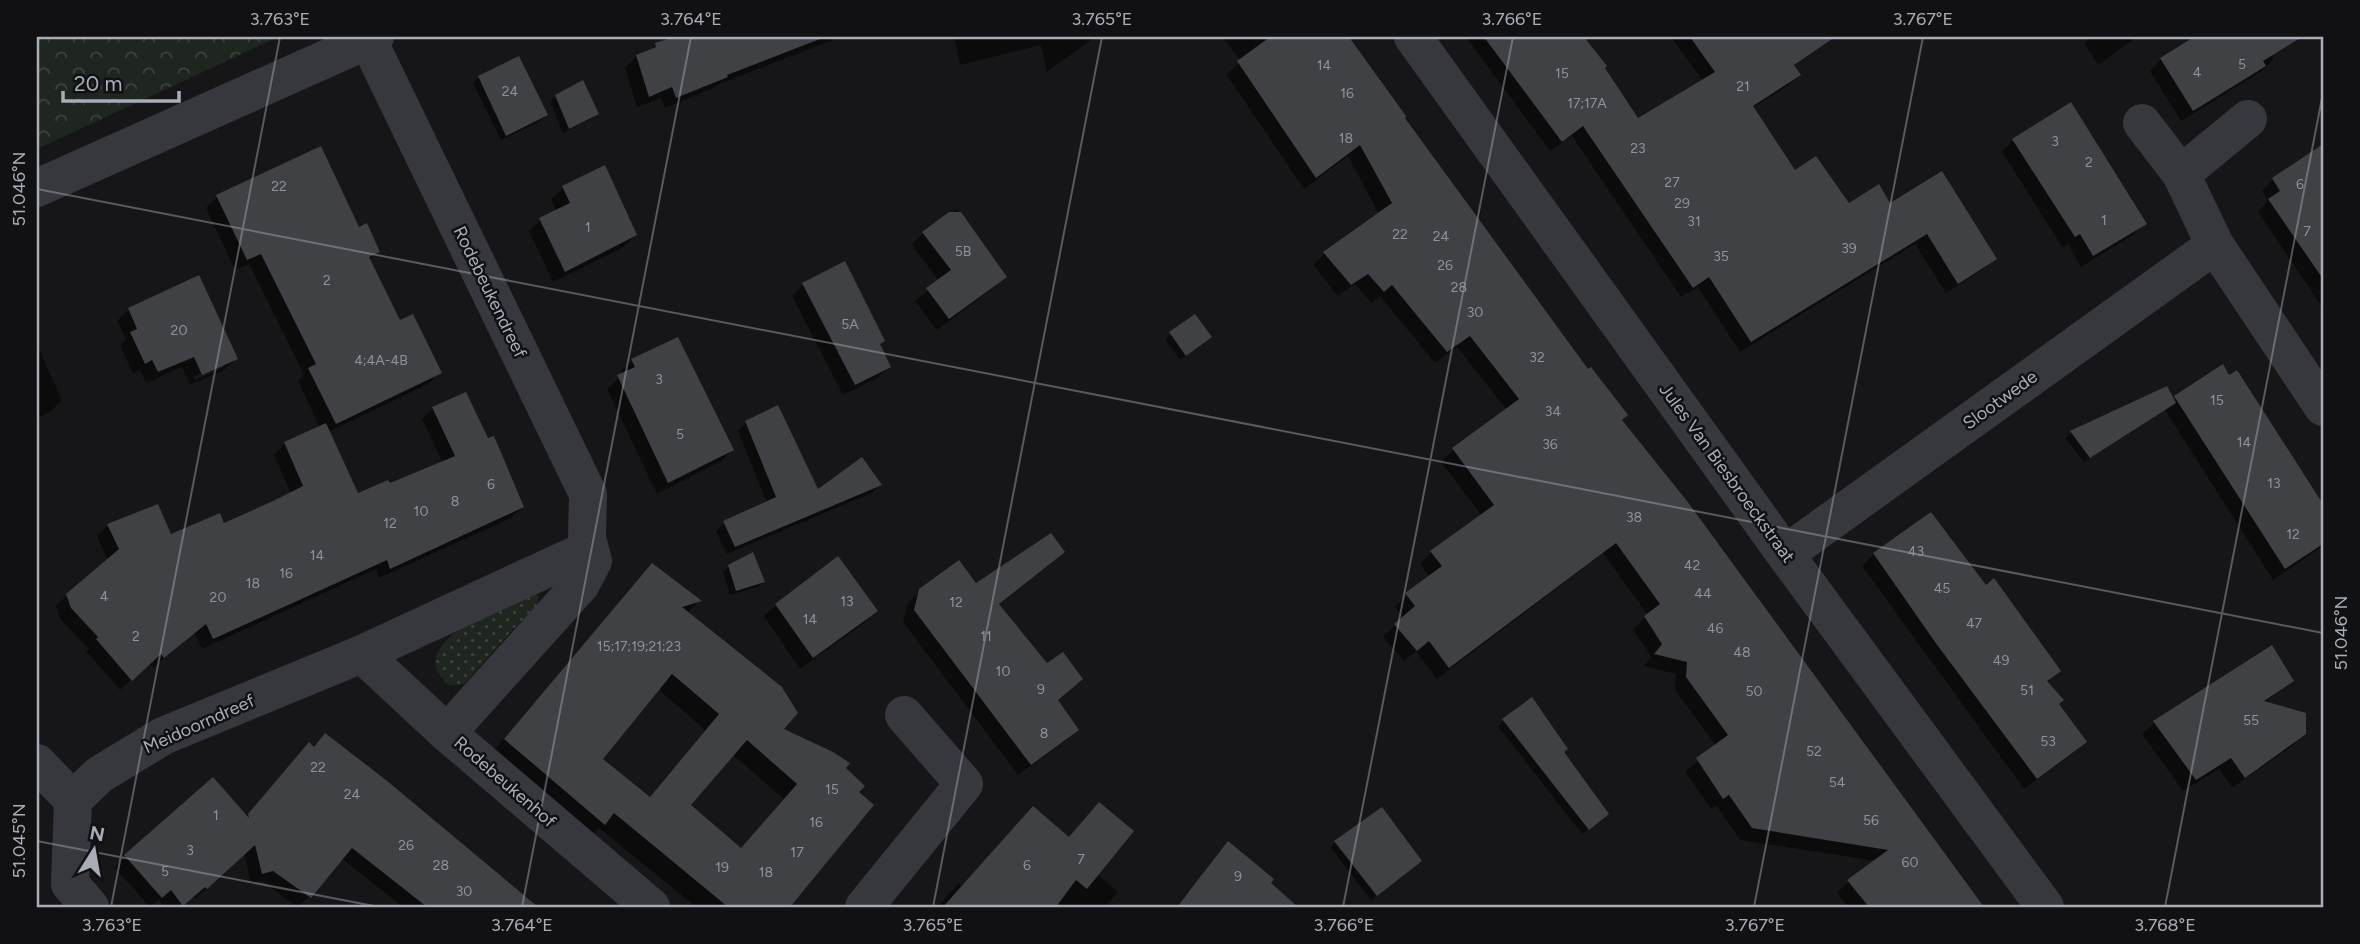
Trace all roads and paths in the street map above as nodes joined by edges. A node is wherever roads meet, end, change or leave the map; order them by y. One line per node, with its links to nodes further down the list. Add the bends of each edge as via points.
1 (1413, 37): 10 (street, Jules Van Biesbroeckstraat)
2 (371, 38): 6 (street); 9 (street, Rodebeukendreef, via 588,494)
3 (2248, 119): 5 (street)
4 (2142, 123): 5 (street)
5 (2181, 174): 7 (street)
6 (37, 187)
7 (2215, 245): 8 (street); 10 (street, Slootwede)
8 (2323, 407)
9 (589, 549): 11 (street); 13 (street, Rodebeukendreef, via 593,561 581,584)
10 (1785, 554): 19 (street, Jules Van Biesbroeckstraat)
11 (362, 654): 13 (street, Rodebeukenhof); 15 (street, Meidoorndreef, via 163,736 99,775)
12 (904, 715): 18 (street, via 964,784)
13 (447, 733): 17 (street, Rodebeukenhof)
14 (37, 763): 15 (street)
15 (73, 800): 16 (street, via 71,884)
16 (90, 907)
17 (651, 907)
18 (863, 907)
19 (2045, 907)

